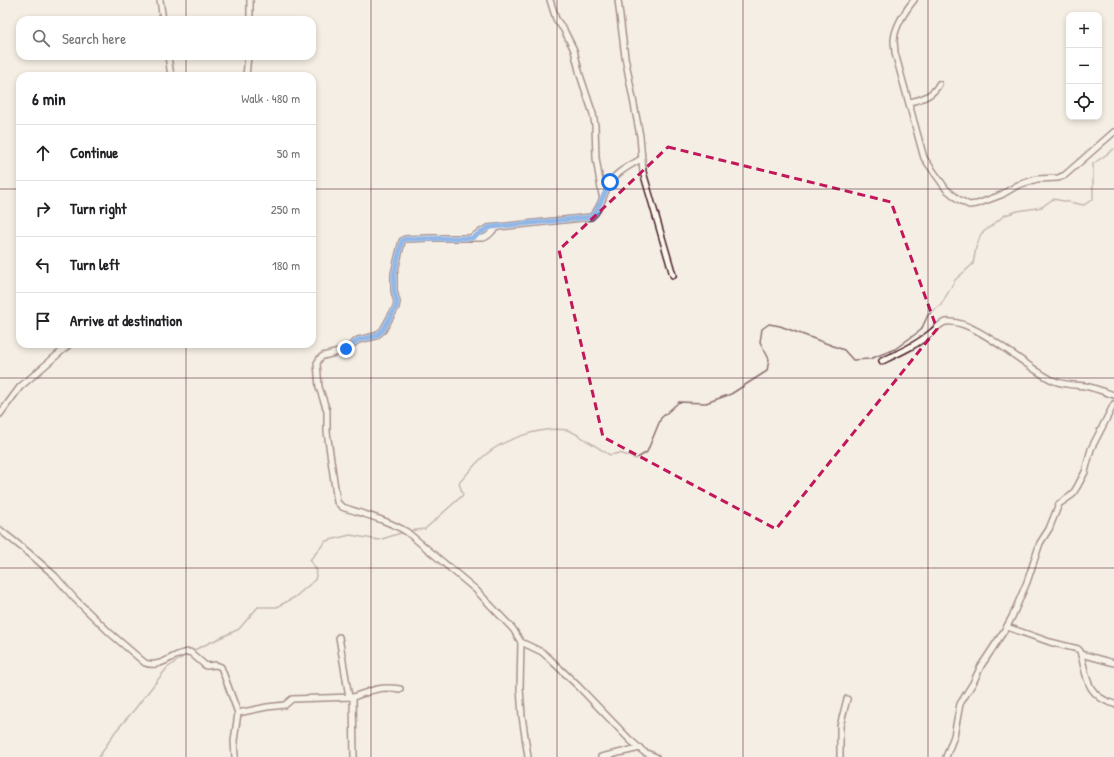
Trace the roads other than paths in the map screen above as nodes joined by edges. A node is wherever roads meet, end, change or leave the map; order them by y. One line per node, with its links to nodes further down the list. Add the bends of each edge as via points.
1 (160, 0): 6 (street)
2 (250, 0): 7 (street)
3 (550, 0): 16 (street, via 556,19 574,50 593,114 596,158)
4 (618, 0): 15 (street, via 625,56 640,136)
5 (914, 0): 13 (street, via 894,40 895,53)
6 (162, 16)
7 (250, 16)
8 (169, 60): 10 (street)
9 (248, 60): 11 (street)
10 (170, 72)
11 (246, 72)
12 (939, 84): 13 (street, via 923,99)
13 (909, 102): 14 (street, via 924,158 946,189 969,205 1001,195 1018,185 1037,179 1065,175)
14 (1114, 132)
15 (641, 159): 16 (street, via 616,176); 17 (street)
16 (603, 197): 26 (street, via 591,217 498,227 486,238 409,238 402,241 394,274 396,307 383,330 376,336 358,340 346,349 320,358 317,362 319,387 327,411 337,502 396,525 407,532 475,589 513,629)
17 (673, 275)
18 (65, 348): 22 (street, via 20,387)
19 (882, 361): 20 (street, via 919,342 946,322 962,324 978,330 1053,380)
20 (1114, 395)
21 (1114, 404): 24 (street, via 1091,448 1085,472 1077,487 1072,495 1058,504)
22 (0, 414)
23 (0, 530): 33 (street, via 55,576 110,633 145,663 163,663 182,652 190,652 206,666 221,667)
24 (1007, 627): 27 (street, via 1078,649); 41 (street, via 960,704 954,736)
25 (339, 637): 30 (street)
26 (521, 642): 34 (street, via 550,659); 37 (street, via 520,688)
27 (1081, 654): 28 (street); 32 (street, via 1090,686 1104,701)
28 (1114, 663)
29 (400, 689): 30 (street, via 386,688)
30 (351, 697): 33 (street, via 292,699 285,705); 36 (street)
31 (847, 699): 40 (street, via 840,726)
32 (1114, 704)
33 (238, 713): 35 (street, via 234,741)
34 (640, 748): 38 (street); 39 (street)
35 (235, 757)
36 (354, 757)
37 (528, 757)
38 (601, 757)
39 (656, 757)
40 (840, 757)
41 (946, 757)

